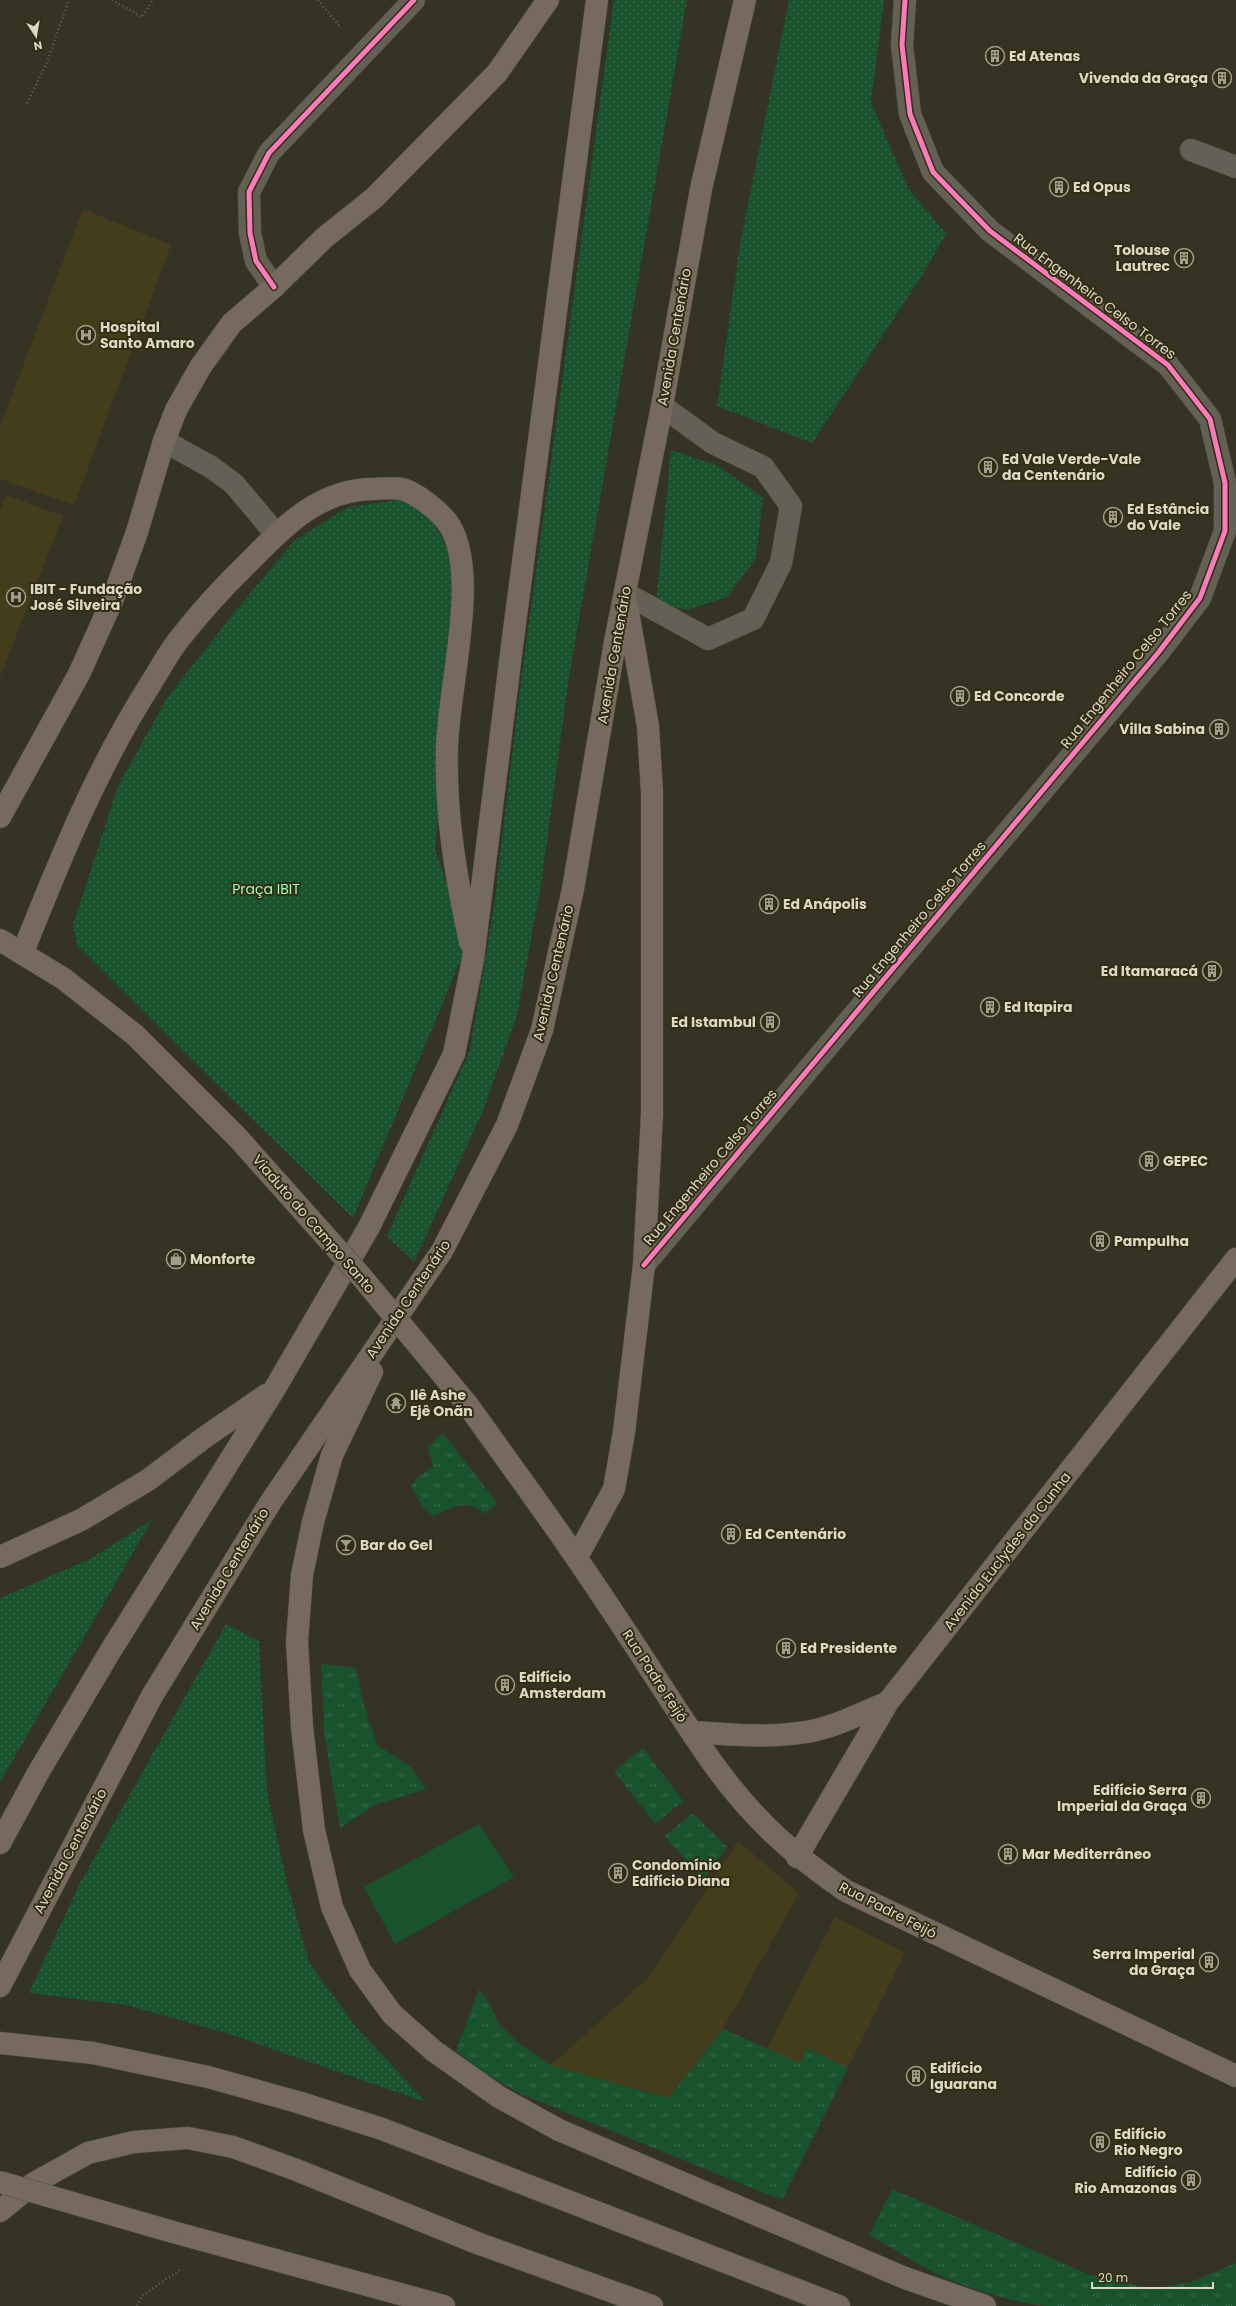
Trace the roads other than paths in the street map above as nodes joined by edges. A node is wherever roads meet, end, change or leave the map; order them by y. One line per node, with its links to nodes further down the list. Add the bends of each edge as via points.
1 (414, 0): 8 (street, via 340,81 305,113 269,153 250,192 250,233 256,261)
2 (548, 0): 8 (main road, via 497,73 374,198 324,238)
3 (597, 0): 16 (main road)
4 (745, 0): 9 (main road, Avenida Centenário, via 701,189)
5 (905, 0): 18 (street, Rua Engenheiro Celso Torres, via 902,45 910,114 933,172 990,231 1168,365 1210,419 1225,482 1225,531 1200,598 1158,653)
6 (1191, 150): 7 (street)
7 (1236, 167)
8 (274, 287): 10 (main road, via 232,323 201,366 176,410)
9 (662, 406): 12 (main road, Avenida Centenário); 12 (street, via 713,443 763,466 792,506 781,563 753,619 708,639)
10 (164, 441): 11 (street, via 211,467 234,484); 13 (main road, via 137,532 112,601 79,674)
11 (276, 534): 15 (main road, via 222,588 176,643 134,709 93,786); 16 (main road, via 305,510 332,495 368,489 402,489 428,503 450,526 461,558 463,591 448,712 447,799 454,868)
12 (625, 593): 18 (main road, via 648,726 652,793 652,1114); 19 (main road, Avenida Centenário, via 573,889 542,1030 507,1125 442,1251)
13 (0, 817)
14 (0, 940): 15 (main road, Viaduto do Campo Santo)
15 (23, 952): 21 (main road, Viaduto do Campo Santo, bridge, via 64,979 135,1035 238,1138 360,1275 457,1392)
16 (473, 959): 20 (main road, via 454,1054 369,1227)
17 (1236, 1259): 24 (main road, Avenida Euclydes da Cunha)
18 (644, 1265): 23 (main road, via 624,1432 614,1489)
19 (406, 1302): 28 (main road, Avenida Centenário, via 270,1503 152,1696); 36 (main road, via 332,1455 313,1522 302,1575 297,1642 302,1728 314,1830 332,1907 360,1970 392,2014 434,2051 499,2097 559,2130 905,2278)
20 (274, 1390): 22 (main road, via 148,1480 81,1520); 26 (main road, via 111,1650)
21 (533, 1496): 23 (main road, Rua Padre Feijó)
22 (0, 1557)
23 (577, 1557): 25 (main road, Rua Padre Feijó)
24 (888, 1702): 25 (main road, via 843,1721 800,1733 743,1735); 27 (main road, Avenida Euclydes da Cunha)
25 (692, 1732): 27 (main road, Rua Padre Feijó, via 757,1818)
26 (0, 1843)
27 (797, 1857): 30 (main road, Rua Padre Feijó, via 853,1894)
28 (0, 1986)
29 (0, 2043): 35 (main road, via 93,2053 208,2077 301,2103 382,2129)
30 (1236, 2076)
31 (0, 2182): 33 (main road, bridge, via 216,2245)
32 (0, 2211): 34 (main road, via 34,2183 88,2153 134,2142 188,2138 233,2147 294,2168 477,2243)
33 (444, 2306)
34 (652, 2306)
35 (839, 2306)
36 (985, 2306)

